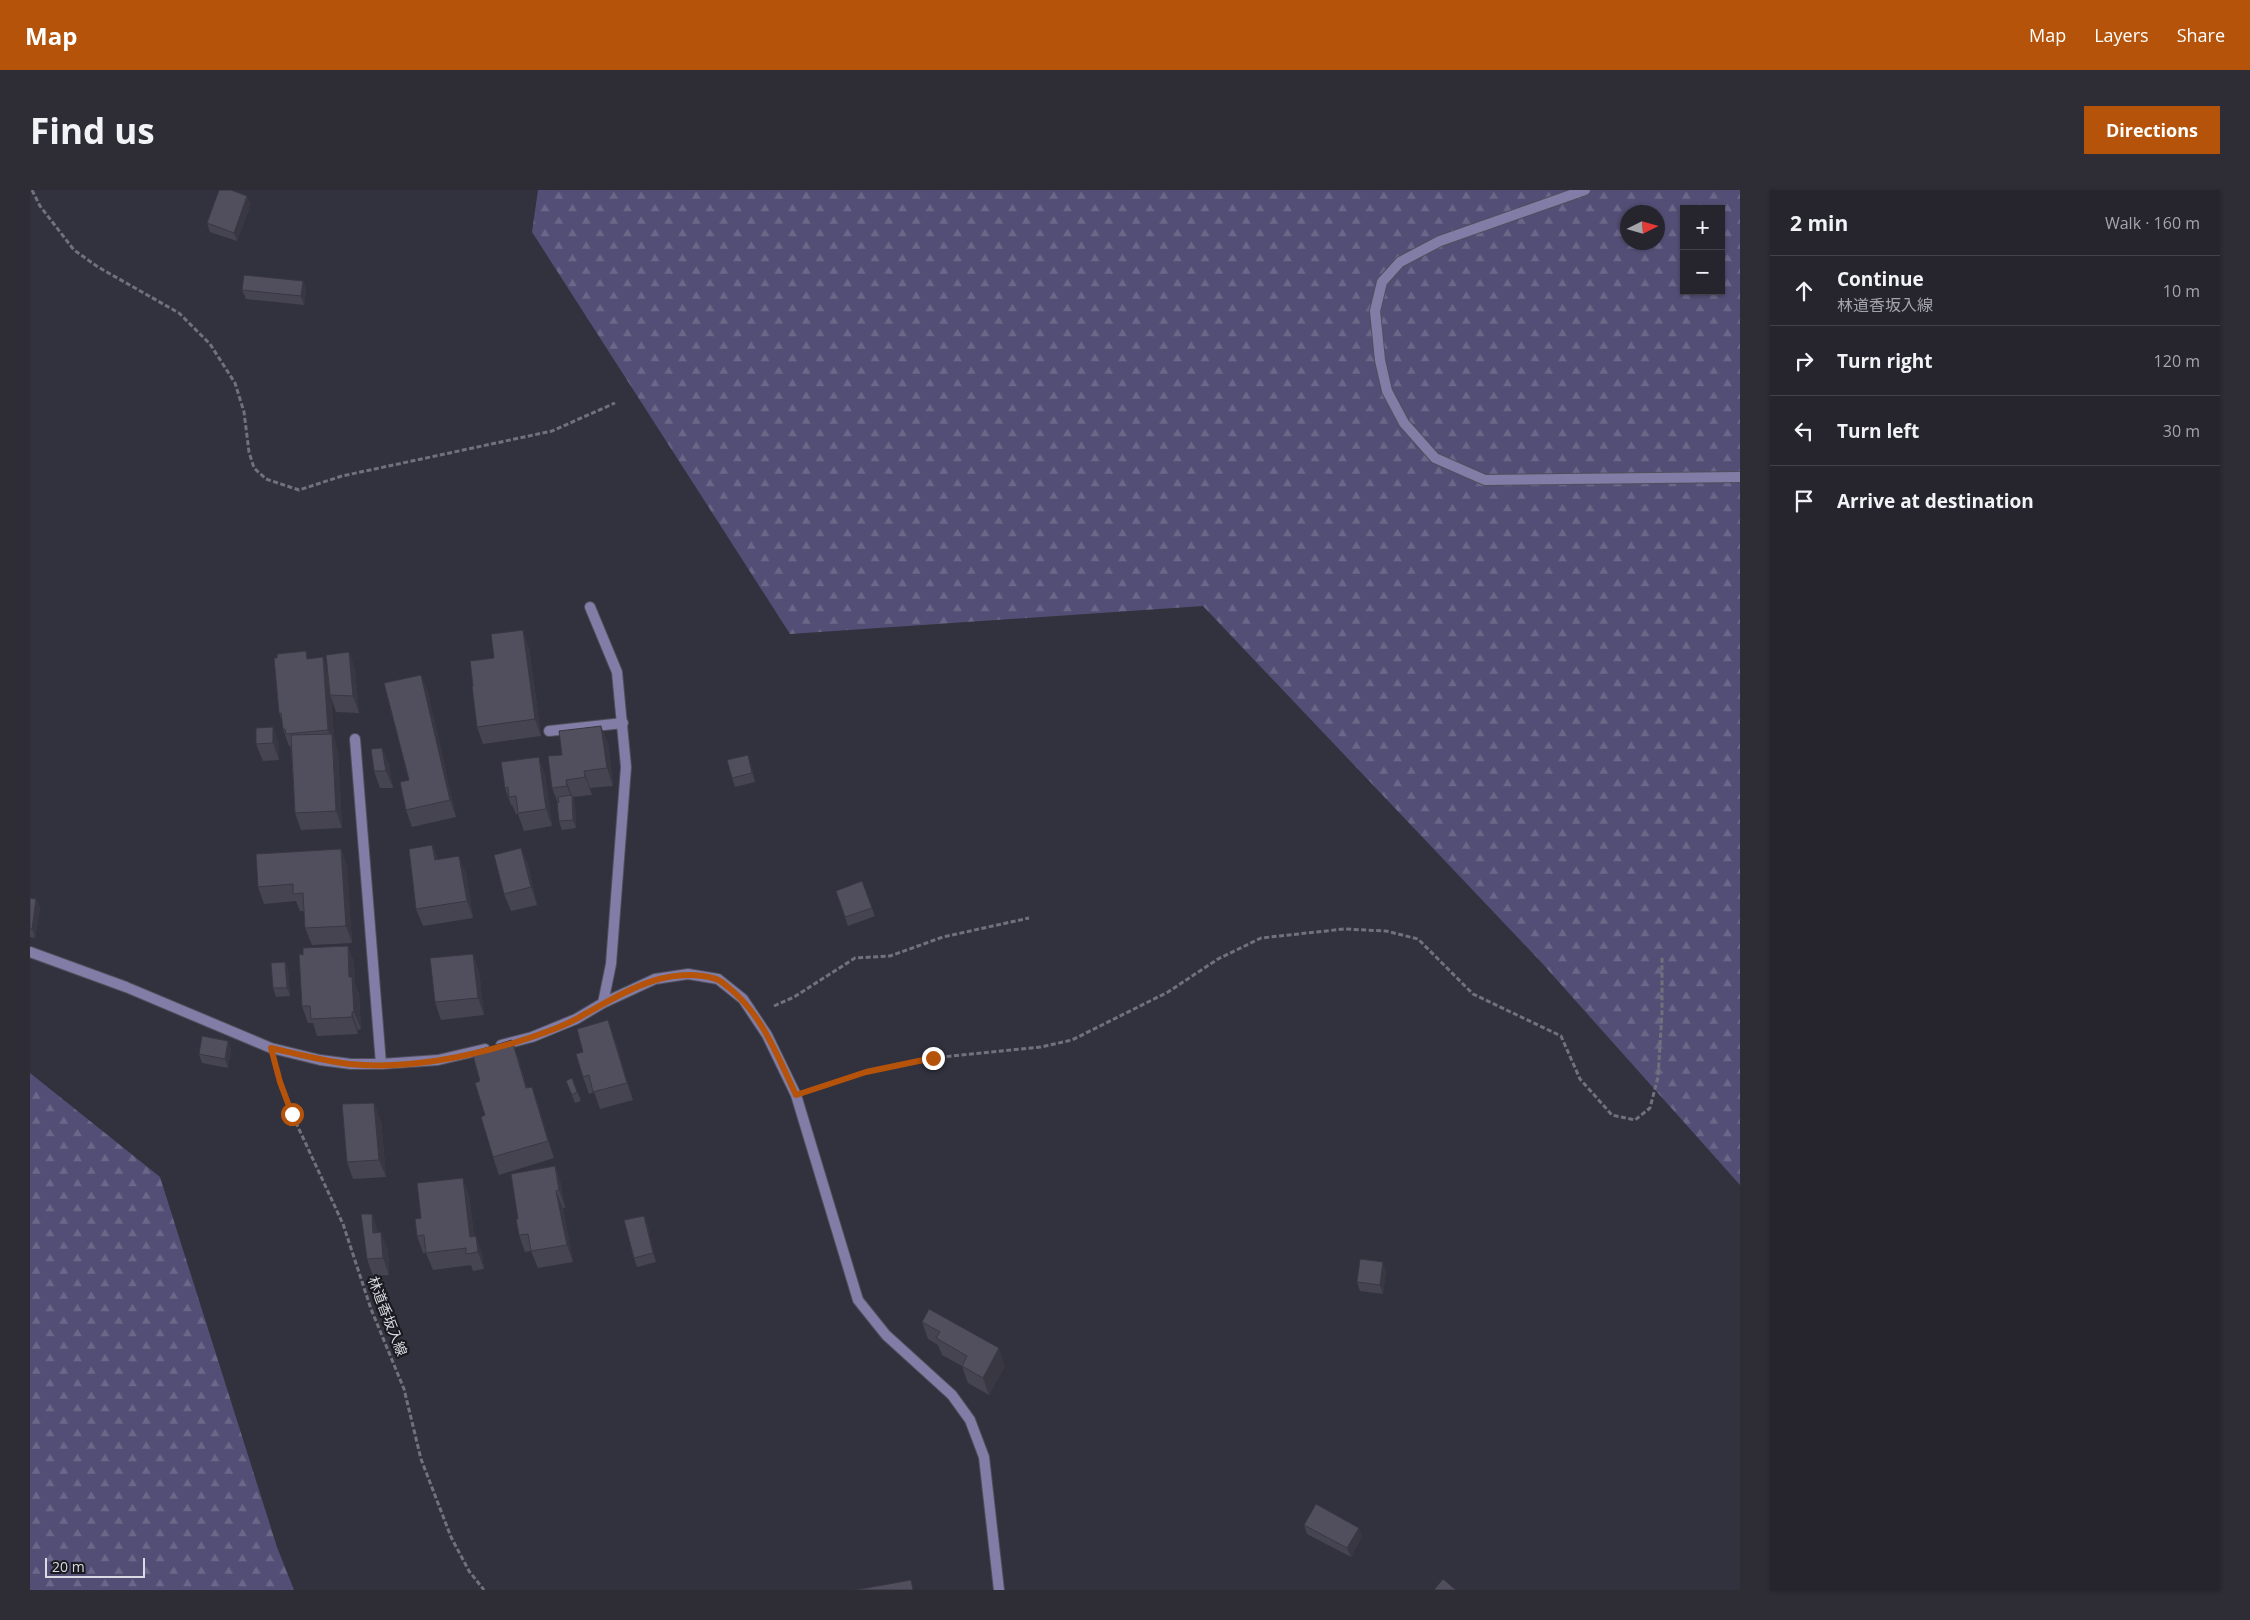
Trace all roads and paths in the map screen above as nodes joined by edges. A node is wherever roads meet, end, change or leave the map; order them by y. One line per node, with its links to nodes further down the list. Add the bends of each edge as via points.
1 (32, 190): 3 (path, via 40,206 74,250 98,268 179,314 210,344 235,383 254,468 266,479 299,490 342,476 552,431)
2 (1585, 190): 4 (street, via 1440,241 1400,262 1382,282 1375,311 1380,360 1387,391 1404,423 1435,458 1485,480)
3 (615, 403)
4 (1740, 477)
5 (590, 607): 6 (street, via 617,672)
6 (623, 723): 7 (street); 12 (street, via 626,767 611,964)
7 (549, 731)
8 (355, 739): 15 (street)
9 (1029, 918): 13 (path, via 943,938 890,956 855,958 794,997)
10 (30, 952): 14 (street, via 126,987)
11 (1662, 956): 16 (path, via 1658,1077 1650,1108 1636,1120 1612,1115 1580,1079 1561,1036 1473,994 1418,939 1386,931 1344,929 1261,938 1218,959 1168,992 1072,1040 1041,1047 933,1058 866,1072)
12 (603, 1003): 13 (street, via 655,979 688,974 718,979 743,1000); 15 (street, via 576,1020 532,1037 438,1060)
13 (752, 1013): 16 (street, via 767,1035)
14 (271, 1048): 15 (street, via 320,1060); 17 (path, 林道香坂入線, via 280,1082 343,1224 371,1309 404,1389 421,1458 450,1537 468,1571)
15 (381, 1064)
16 (796, 1095): 18 (street, via 858,1300 886,1335 952,1395 970,1420 984,1457)
17 (484, 1590)
18 (999, 1590)

